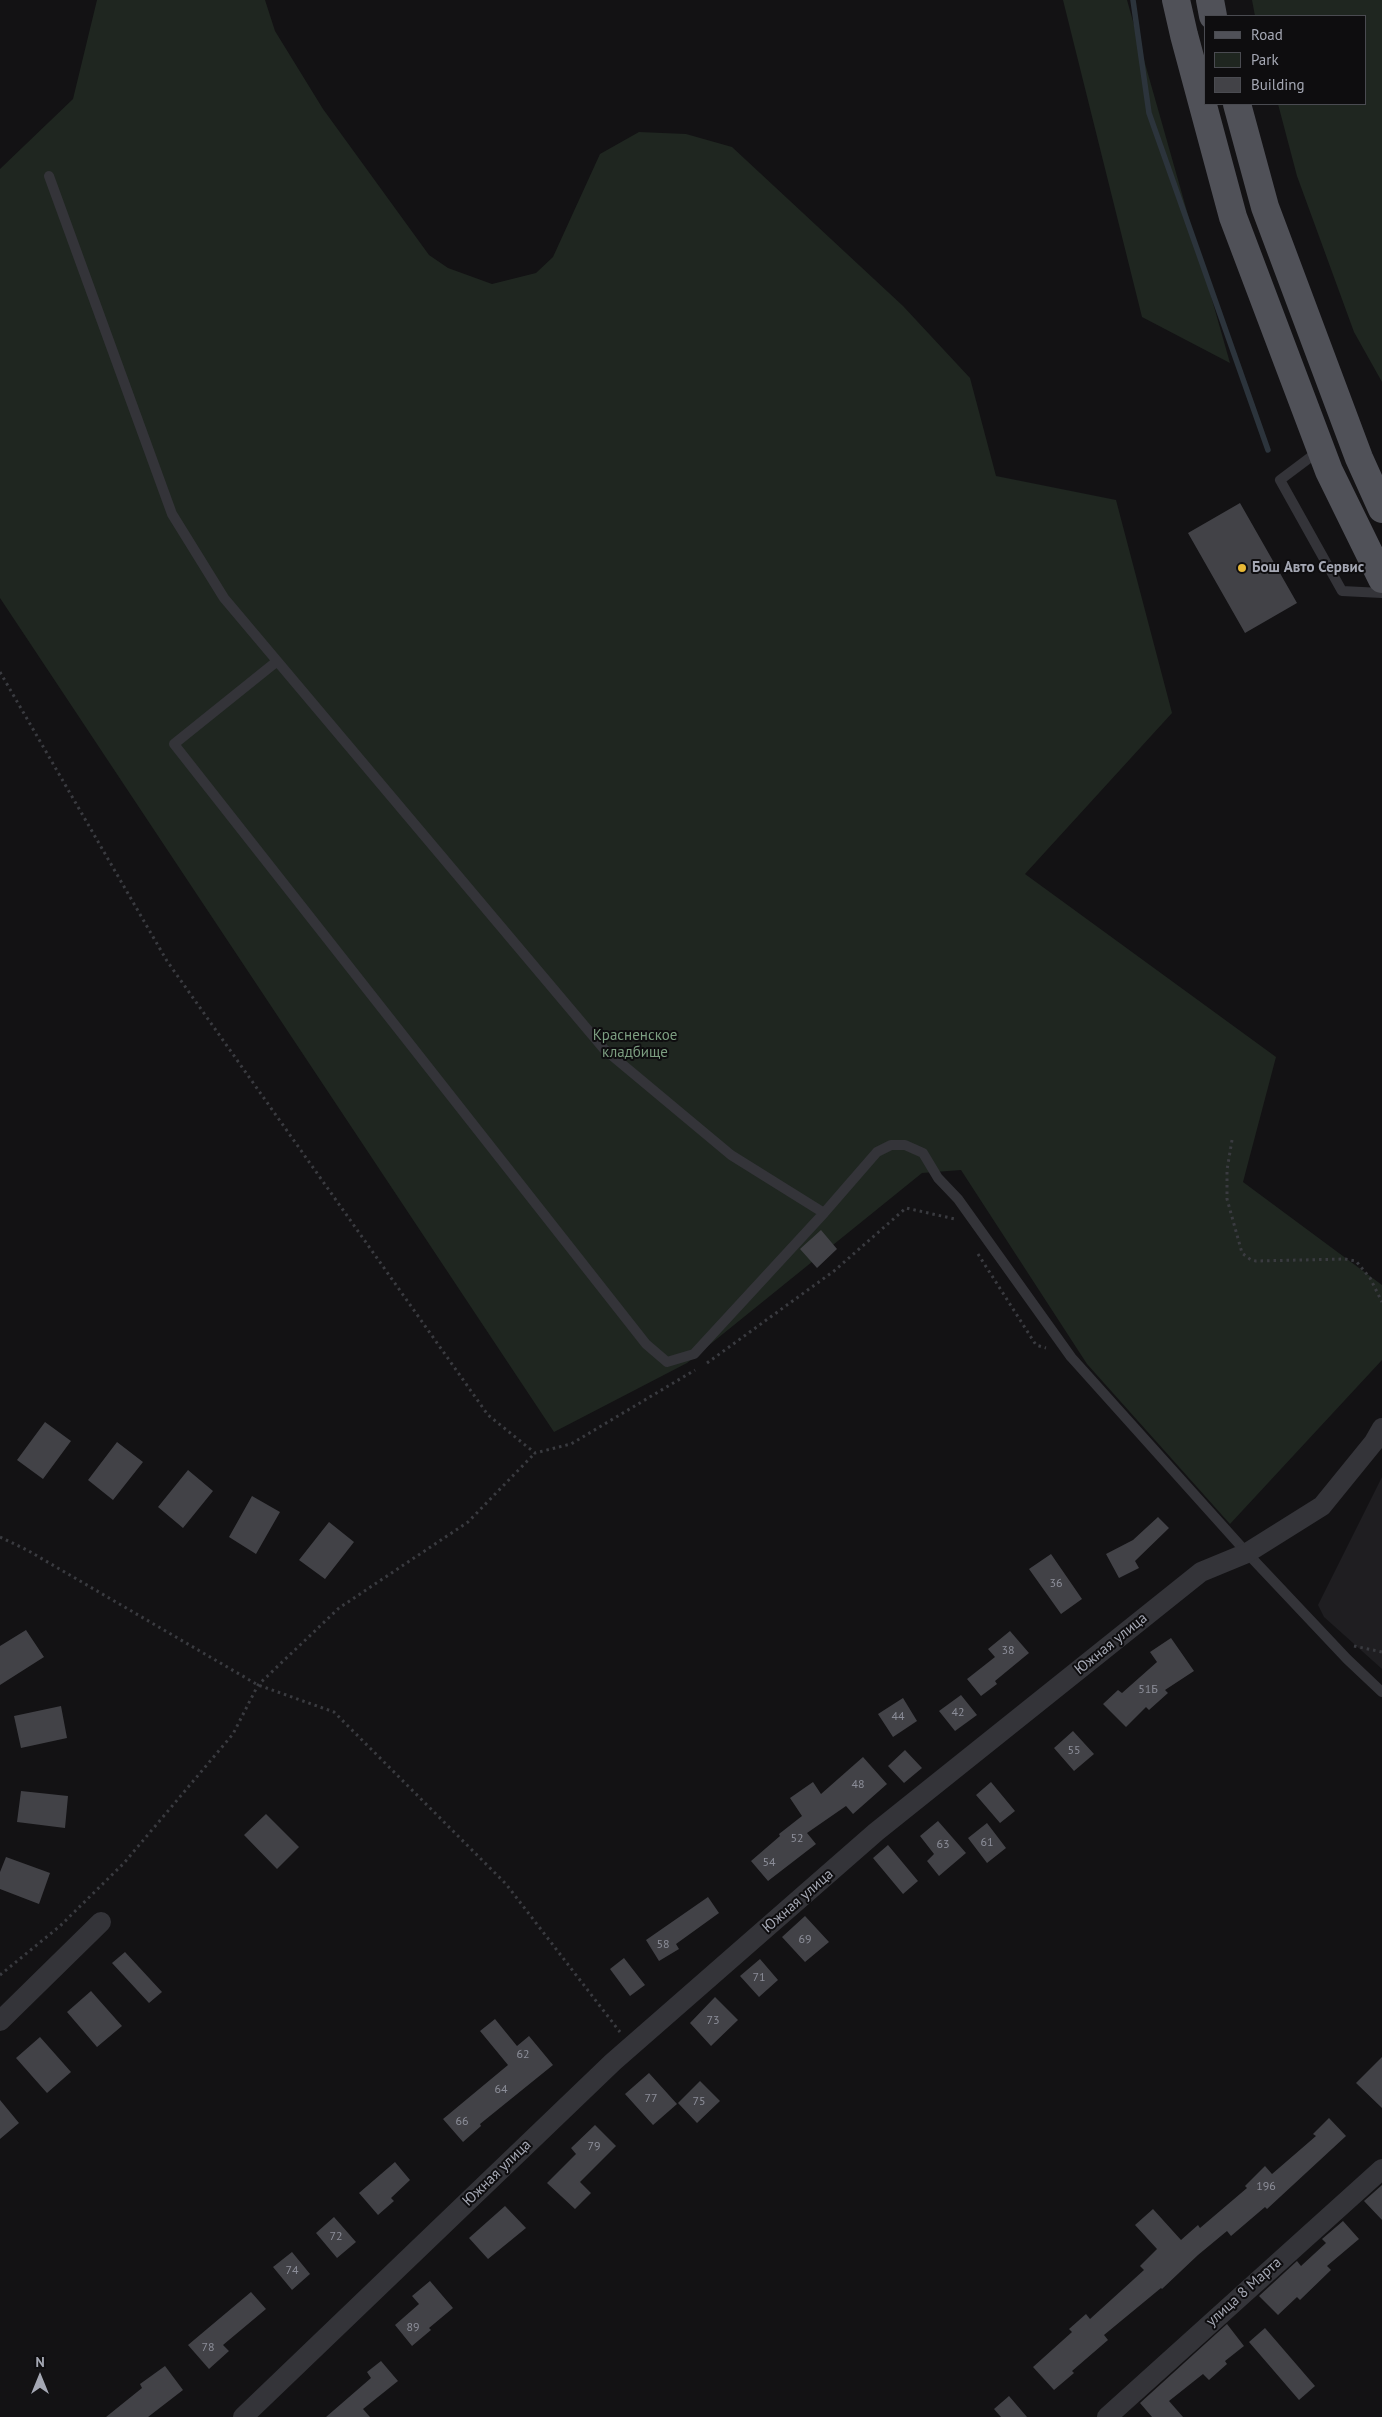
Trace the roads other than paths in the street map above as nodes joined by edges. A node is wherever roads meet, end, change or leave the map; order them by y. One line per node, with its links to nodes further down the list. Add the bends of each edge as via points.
1 (1176, 0): 6 (main road, via 1234,217)
2 (1210, 0): 3 (main road)
3 (1213, 15)
4 (1236, 105): 7 (main road, via 1265,207 1359,458)
5 (49, 176): 10 (lane, via 172,514 224,598)
6 (1321, 450): 8 (main road); 9 (lane, via 1280,480 1342,591)
7 (1382, 509)
8 (1382, 579)
9 (1382, 593)
10 (276, 662): 11 (lane, via 604,1050 731,1155); 11 (lane, via 174,744 646,1344 667,1362 694,1354)
11 (824, 1213): 13 (lane, via 877,1152 891,1145 906,1145 923,1153 938,1178 958,1199 1071,1357)
12 (1382, 1428): 13 (street, Южная улица, via 1322,1506)
13 (1247, 1553): 14 (lane); 18 (street, Южная улица, via 1201,1572 876,1832 631,2046)
14 (1382, 1692)
15 (101, 1922): 16 (street)
16 (0, 2021)
17 (1382, 2169): 19 (street, улица 8 Марта)
18 (243, 2417)
19 (1107, 2417)

